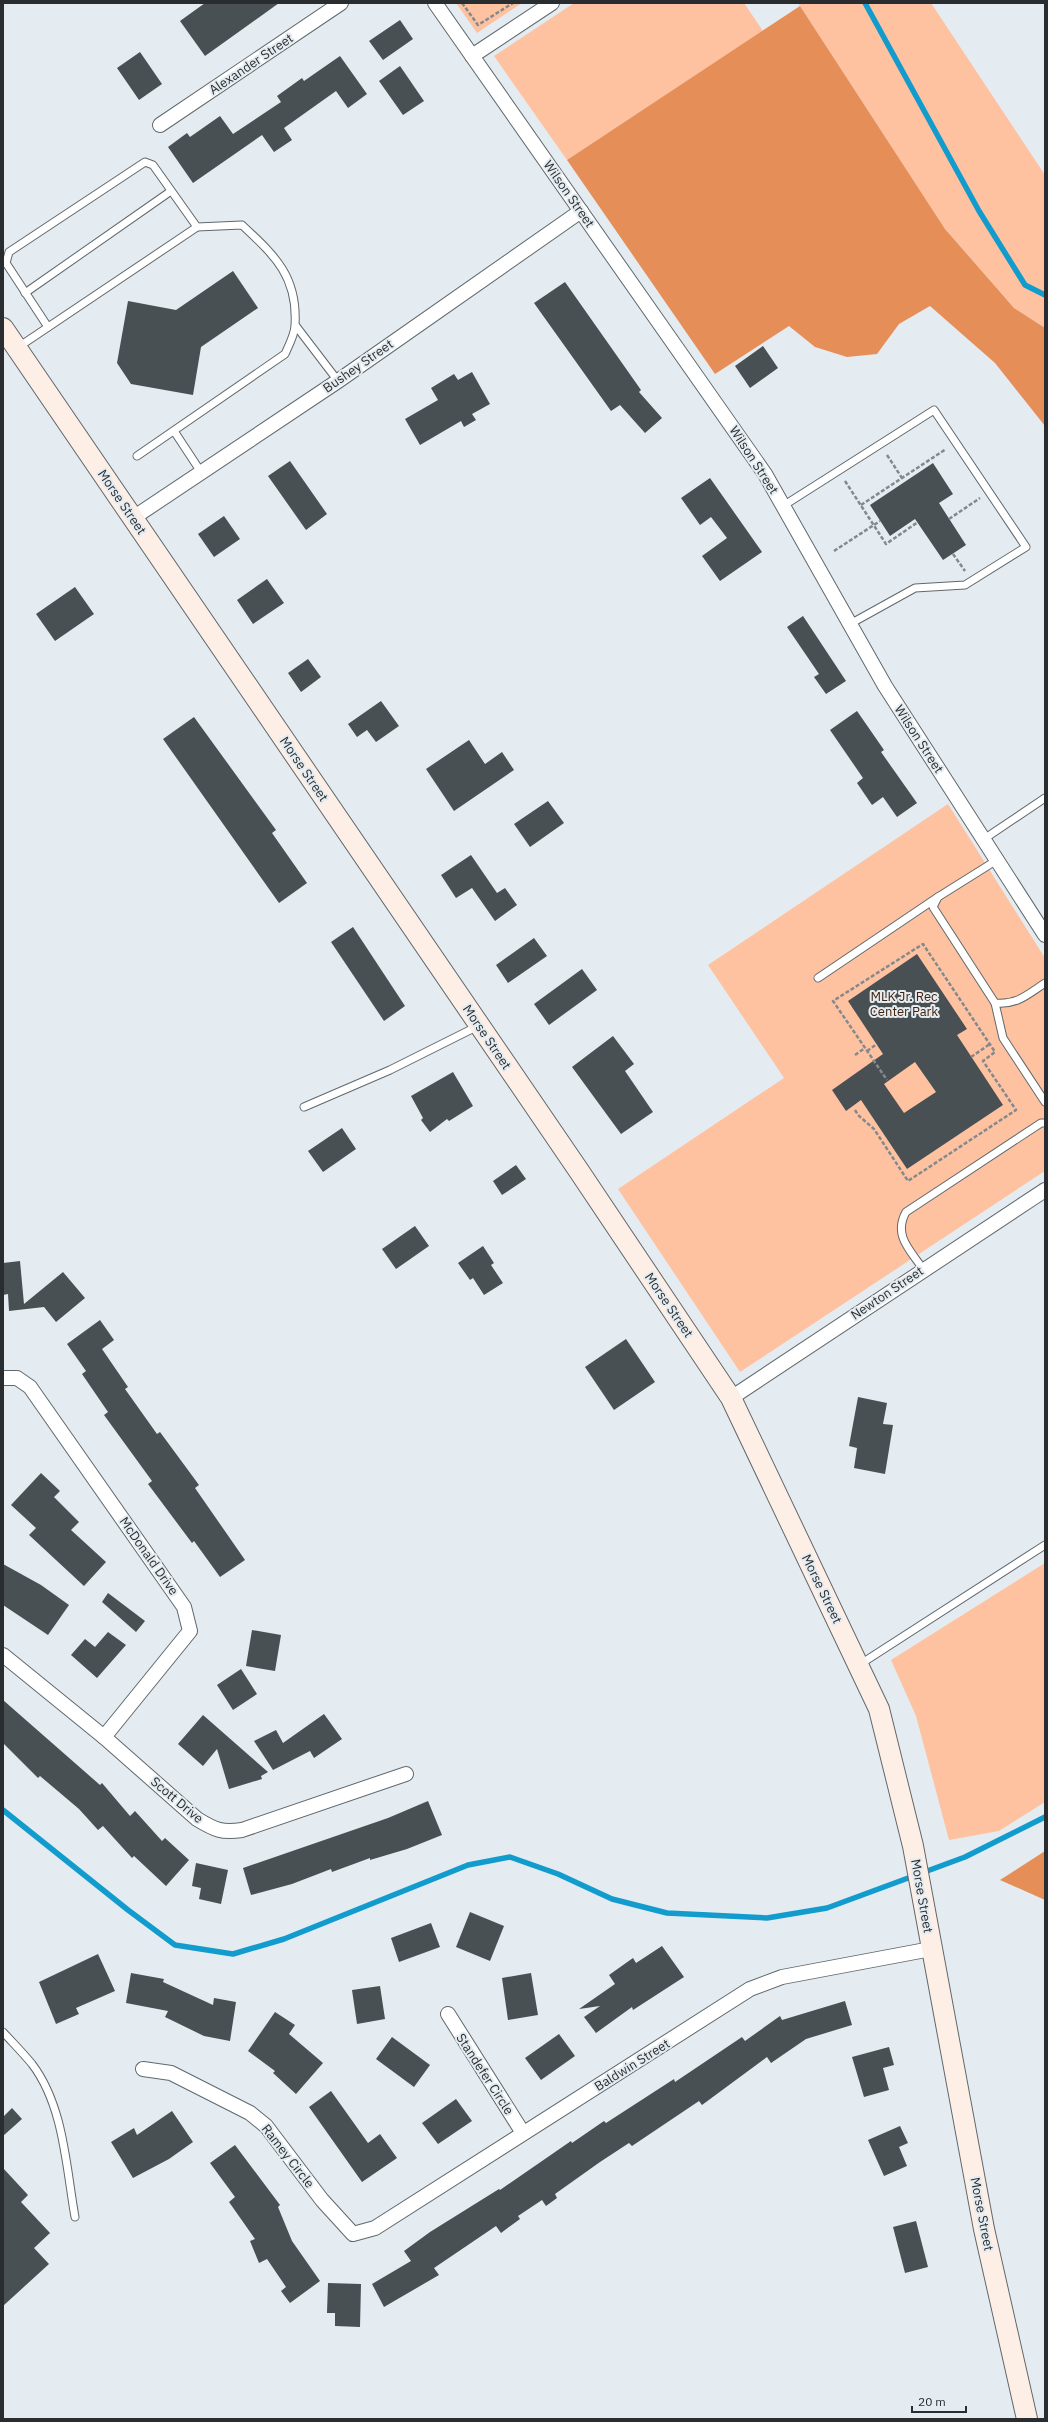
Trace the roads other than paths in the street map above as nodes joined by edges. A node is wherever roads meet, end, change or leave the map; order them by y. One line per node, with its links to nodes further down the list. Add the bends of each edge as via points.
1 (341, 3): 5 (street, Alexander Street)
2 (435, 3): 4 (street, Wilson Street)
3 (552, 3): 4 (street)
4 (472, 56): 7 (street, Wilson Street)
5 (160, 125)
6 (171, 191): 8 (lane); 9 (lane); 9 (lane, via 153,165 145,162 9,252 6,264)
7 (581, 211): 14 (street, Bushey Street); 18 (street, Wilson Street, via 765,474)
8 (197, 227): 10 (lane, via 242,225 277,258 293,290); 11 (lane)
9 (25, 293): 11 (lane)
10 (296, 326): 14 (lane); 15 (lane, via 285,354)
11 (48, 327): 13 (lane)
12 (3, 328): 13 (street, Morse Street)
13 (17, 348): 19 (street, Morse Street)
14 (338, 381): 17 (street, Bushey Street)
15 (174, 431): 16 (lane); 17 (lane)
16 (137, 456)
17 (201, 472): 19 (street, Bushey Street)
18 (783, 506): 20 (street, Wilson Street); 20 (lane, via 934,410 1026,547 965,585 915,588)
19 (133, 518): 29 (street, Morse Street)
20 (850, 624): 22 (street, Wilson Street, via 885,686)
21 (1045, 798): 22 (lane)
22 (984, 839): 23 (street, Wilson Street)
23 (997, 860): 24 (lane); 25 (street, Wilson Street)
24 (938, 896): 26 (lane); 28 (lane, via 934,907 939,917)
25 (1045, 935)
26 (818, 978)
27 (1045, 983): 28 (lane, via 1016,1002)
28 (995, 1003): 30 (lane, via 1003,1038)
29 (480, 1026): 31 (lane, via 390,1070); 36 (street, Morse Street)
30 (1045, 1102)
31 (304, 1106)
32 (1045, 1123): 34 (lane, via 1041,1123 906,1212 900,1222 902,1238)
33 (1045, 1190): 34 (street, Newton Street)
34 (923, 1269): 36 (street, Newton Street)
35 (10, 1378): 40 (street, McDonald Drive, via 30,1387 184,1607 190,1631)
36 (731, 1398): 39 (street, Morse Street)
37 (1045, 1545): 39 (lane)
38 (3, 1655): 40 (street, Scott Drive)
39 (859, 1666): 42 (street, Morse Street, via 879,1709 913,1846)
40 (104, 1737): 41 (street, Scott Drive, via 197,1819 211,1828 226,1833 242,1830)
41 (406, 1774)
42 (931, 1949): 46 (street, Baldwin Street, via 782,1977 750,1989); 49 (street, Morse Street, via 984,2229)
43 (448, 2014): 46 (street, Standefer Circle)
44 (3, 2032): 47 (lane, via 32,2065 50,2097 58,2123)
45 (143, 2068): 48 (street, Ramey Circle, via 171,2073 250,2113 266,2126 322,2200)
46 (523, 2133): 48 (street, Baldwin Street, via 375,2228)
47 (75, 2217)
48 (353, 2234)
49 (1027, 2419)

